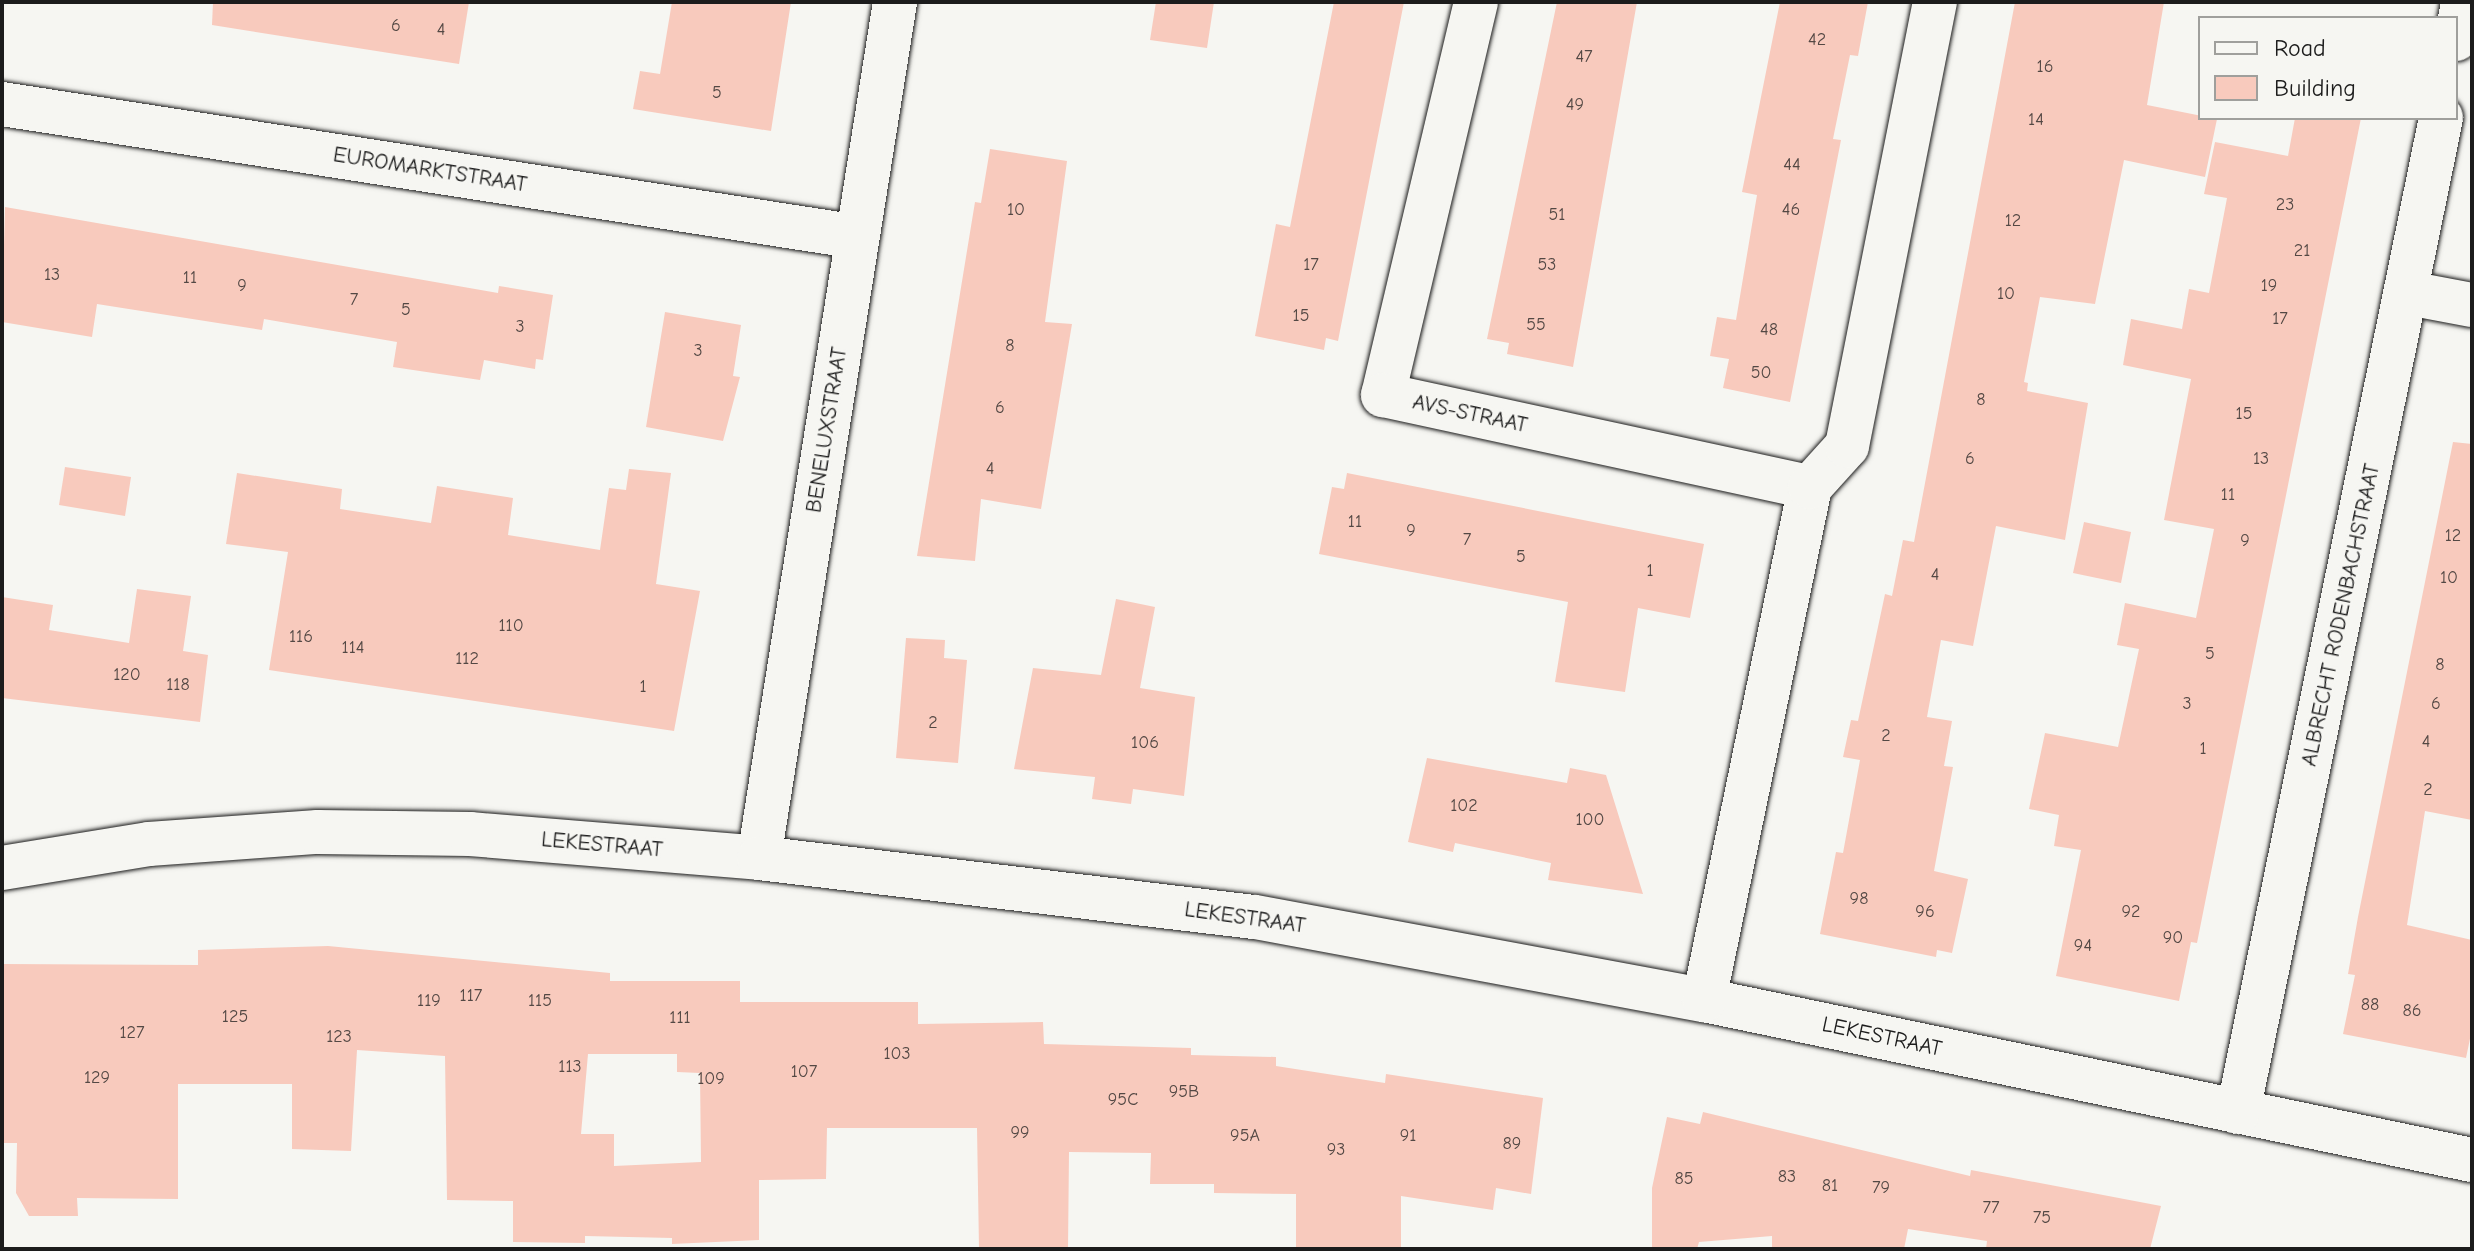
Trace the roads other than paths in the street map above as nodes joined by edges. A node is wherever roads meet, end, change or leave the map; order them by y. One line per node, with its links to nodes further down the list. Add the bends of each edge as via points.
1 (895, 2): 8 (street, BENELUXSTRAAT)
2 (1476, 2): 11 (street, AVS-STRAAT, via 1383,395)
3 (1935, 2): 11 (street, via 1847,446)
4 (2463, 2): 5 (street)
5 (2458, 28)
6 (2, 104): 8 (street, EUROMARKTSTRAAT)
7 (2441, 120): 9 (street, ALBRECHT RODENBACHSTRAAT)
8 (858, 237): 12 (street, BENELUXSTRAAT)
9 (2408, 293): 10 (street); 15 (street, ALBRECHT RODENBACHSTRAAT)
10 (2472, 305)
11 (1810, 487): 14 (street)
12 (759, 858): 13 (street, LEKESTRAAT, via 470,834 318,832 149,844); 14 (street, LEKESTRAAT, via 1255,917)
13 (2, 868)
14 (1704, 1000): 15 (street, LEKESTRAAT)
15 (2238, 1112): 16 (street, LEKESTRAAT)
16 (2472, 1160)

